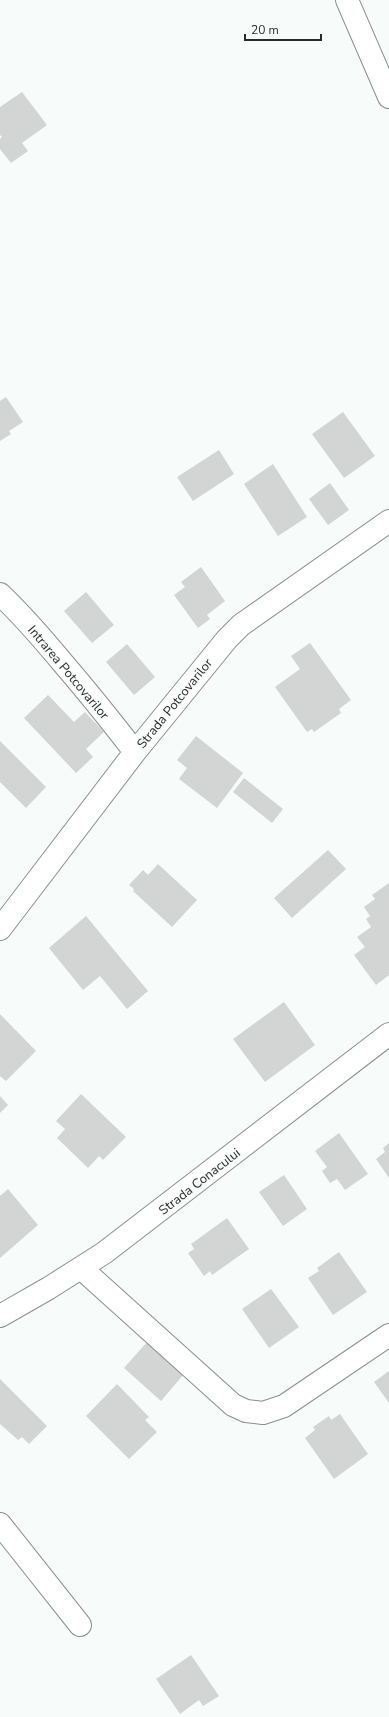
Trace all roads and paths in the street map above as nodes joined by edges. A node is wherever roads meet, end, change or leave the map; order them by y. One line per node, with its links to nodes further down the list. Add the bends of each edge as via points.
1 (347, 0): 2 (street)
2 (389, 97)
3 (389, 521): 5 (street, Strada Potcovarilor, via 241,625 209,659)
4 (0, 594): 5 (street, Intrarea Potcovarilor, via 48,645)
5 (135, 752): 6 (street, Strada Potcovarilor)
6 (0, 929)
7 (389, 1034): 8 (street, Strada Conacului, via 132,1233)
8 (81, 1268): 9 (street, Strada Conacului); 10 (street, via 233,1405 246,1411 263,1413 284,1406)
9 (0, 1316)
10 (389, 1335)
11 (0, 1524): 12 (street)
12 (80, 1625)

